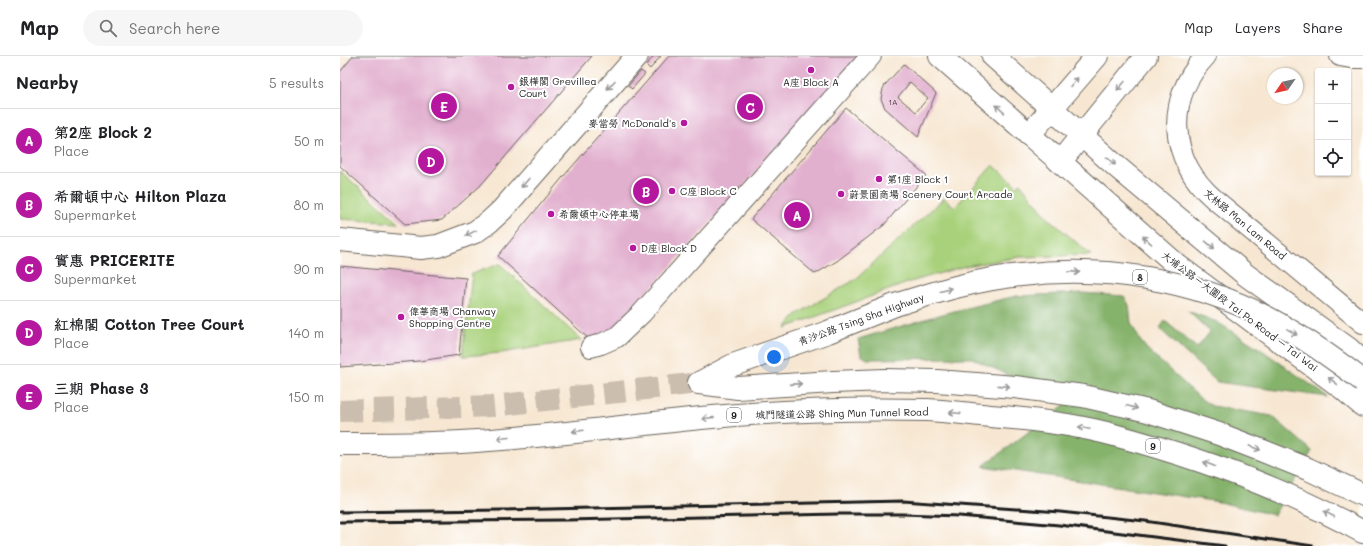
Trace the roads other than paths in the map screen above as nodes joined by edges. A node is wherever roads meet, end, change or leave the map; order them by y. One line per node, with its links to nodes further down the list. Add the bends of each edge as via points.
1 (637, 56): 14 (main road, one-way to 14, via 502,210 475,232 438,246 420,248)
2 (871, 56): 16 (street, via 642,313 617,337)
3 (940, 56): 11 (main road, 大埔公路－大圍段 Tai Po Road – Tai Wai, one-way to 3)
4 (993, 56): 10 (main road)
5 (1097, 56): 10 (main road, one-way to 5)
6 (1146, 56): 12 (main road, one-way to 12)
7 (1206, 56): 15 (street, 文林路 Man Lam Road, via 1190,75 1178,110 1180,147 1193,176 1210,196)
8 (1340, 56): 9 (street)
9 (1363, 58)
10 (1051, 108): 11 (main road); 12 (main road)
11 (1029, 135): 13 (main road, 大埔公路－大圍段 Tai Po Road – Tai Wai)
12 (1081, 136): 13 (main road); 17 (main road, one-way to 17, via 1246,275)
13 (1060, 162): 19 (main road, 大埔公路－大圍段 Tai Po Road – Tai Wai, one-way to 13, via 1177,265)
14 (340, 240)
15 (1363, 323)
16 (591, 346)
17 (1363, 362)
18 (1363, 381): 21 (main road, 青沙公路 Tsing Sha Highway / 8, one-way to 21, bridge, via 1308,341 1267,318 1204,292 1136,276 1065,272 1020,275 968,284 895,305 828,332 733,365 699,383 738,388 877,380 937,381 1083,396 1148,411 1263,451)
19 (1363, 406)
20 (340, 444): 22 (main road, 城門隧道公路 Shing Mun Tunnel Road / 9, one-way to 20, via 1324,511 1200,460 1112,434 1022,418 928,410 845,410 745,415 460,442)
21 (1363, 495)
22 (1363, 532)

